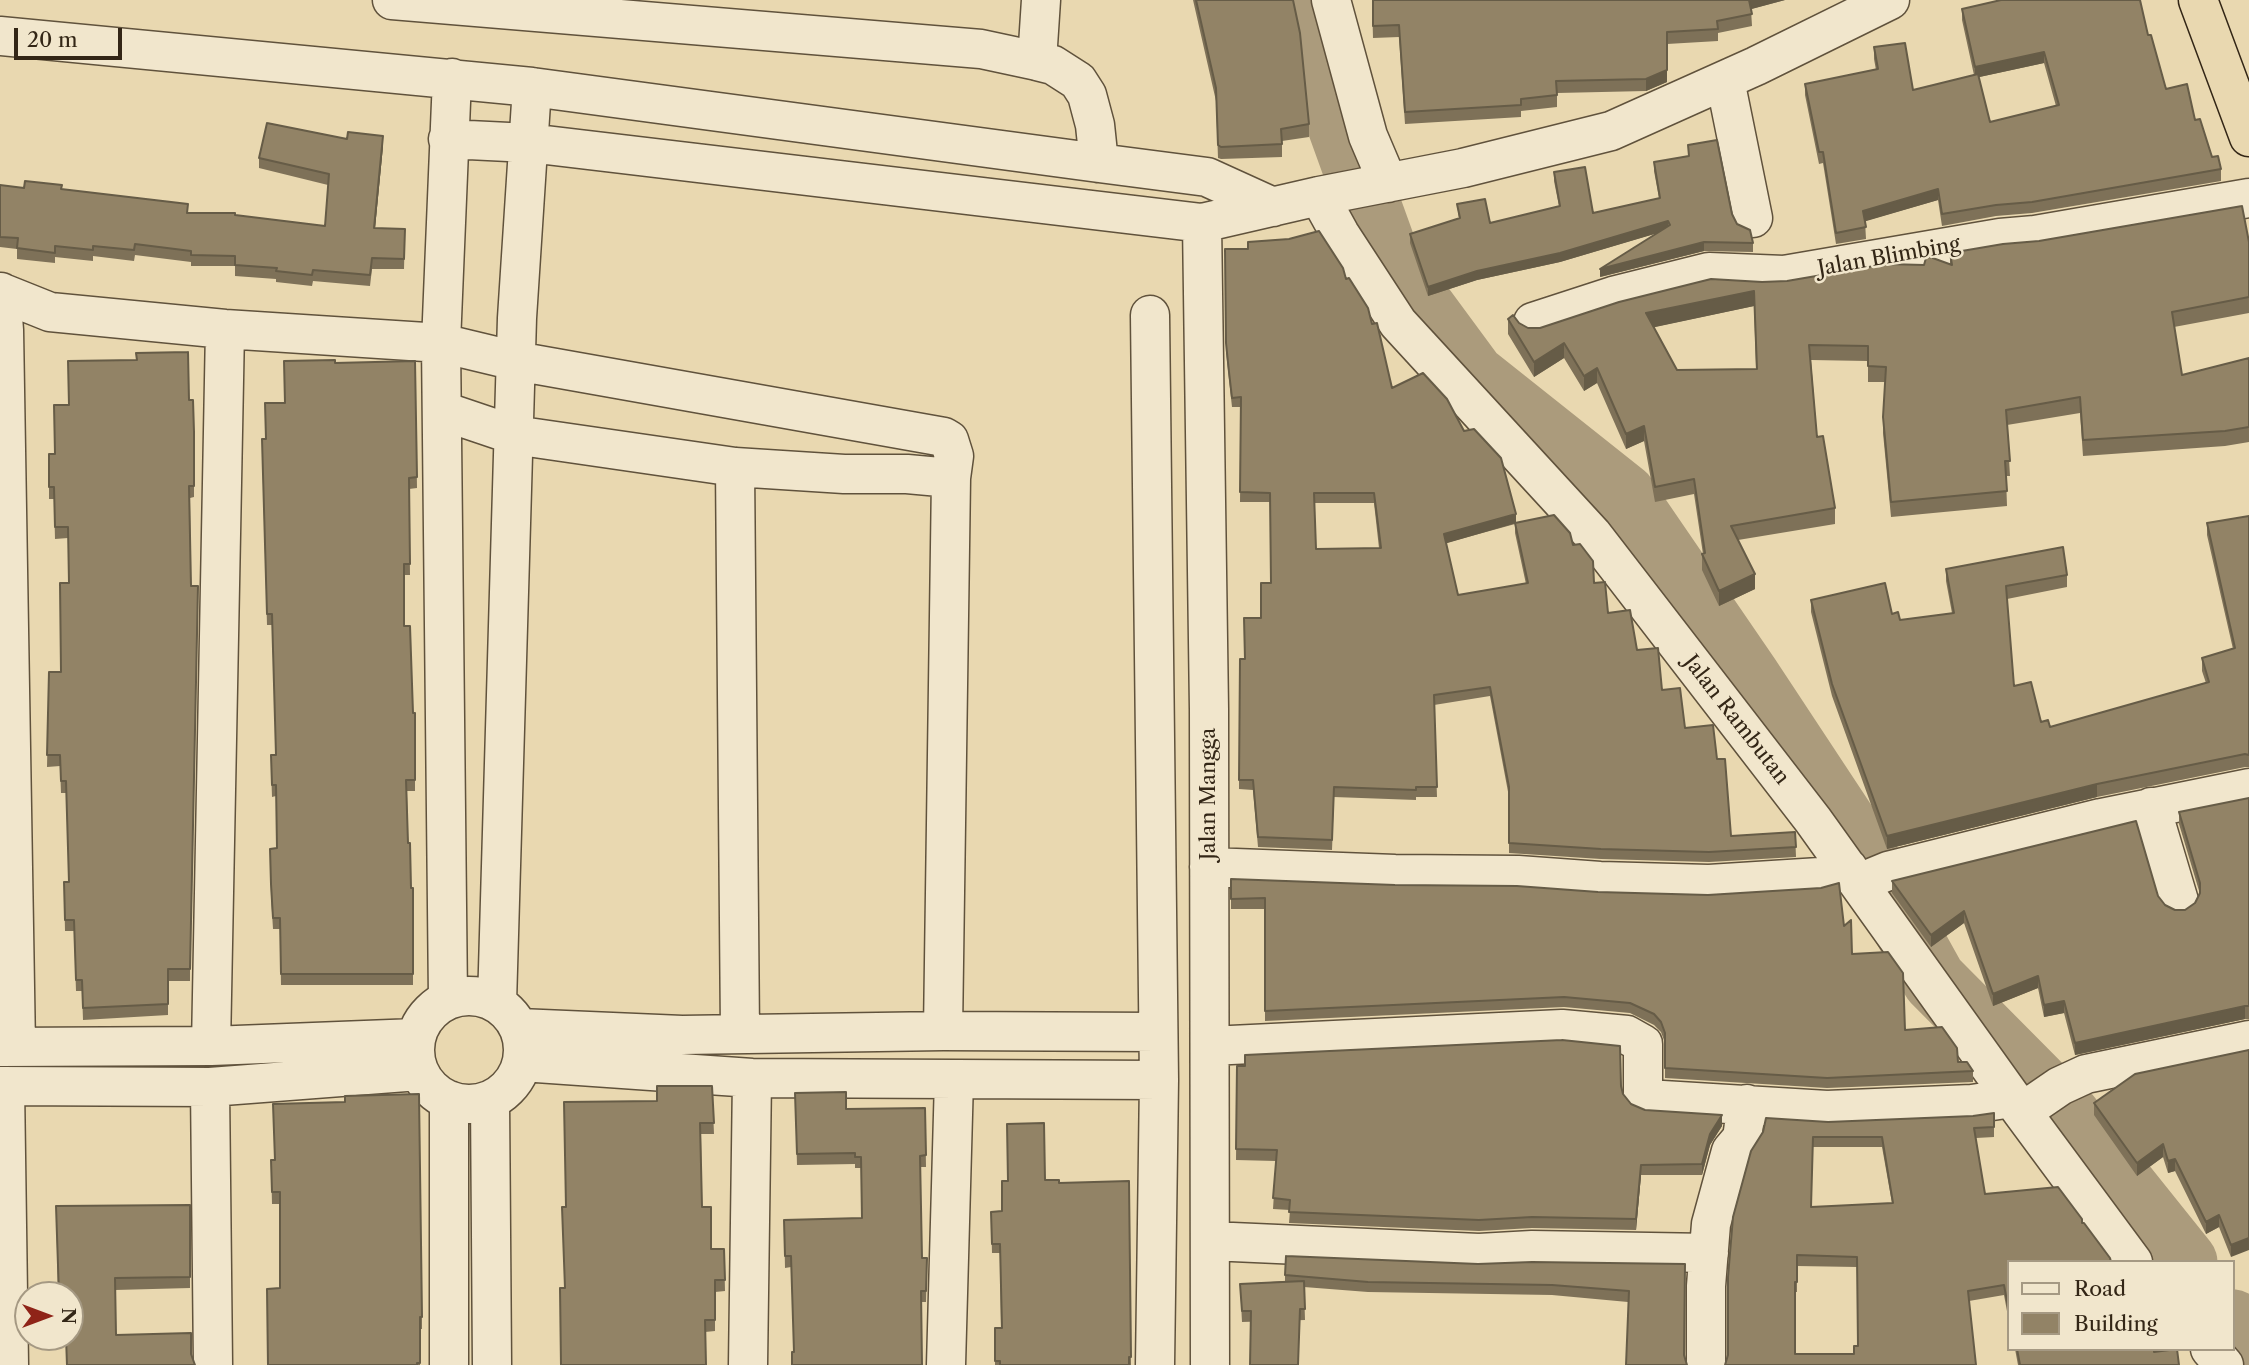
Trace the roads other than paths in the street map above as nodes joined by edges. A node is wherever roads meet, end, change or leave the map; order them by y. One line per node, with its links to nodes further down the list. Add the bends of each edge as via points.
1 (392, 0): 7 (street, via 981,49)
2 (1041, 0): 7 (street)
3 (1331, 0): 15 (street)
4 (1890, 0): 9 (street)
5 (2197, 0): 11 (highway)
6 (0, 36): 8 (street)
7 (1037, 61): 14 (street, via 1078,81 1087,95)
8 (452, 78): 10 (street); 12 (street)
9 (1725, 80): 15 (street, via 1611,131); 19 (street)
10 (532, 87): 13 (street); 14 (street)
11 (2249, 137)
12 (448, 139): 13 (street); 27 (street)
13 (529, 143): 20 (street); 28 (street)
14 (1099, 163): 18 (street, via 1207,177)
15 (1385, 183): 16 (street)
16 (1332, 194): 18 (street); 36 (street, Jalan Rambutan, via 1340,234 1398,323 1593,535)
17 (2249, 198): 24 (street, Jalan Blimbing, via 1784,275 1709,272)
18 (1273, 207): 20 (street)
19 (1754, 218)
20 (1202, 223): 35 (street, Jalan Mangga)
21 (1, 292): 22 (street); 26 (street)
22 (50, 312): 25 (street); 26 (street)
23 (1150, 315): 42 (street)
24 (1533, 322)
25 (225, 329): 27 (street); 44 (street)
26 (2, 330): 46 (street)
27 (441, 343): 28 (street); 29 (street)
28 (516, 361): 30 (street); 32 (street, via 944,437 953,447)
29 (443, 411): 30 (street); 38 (street)
30 (514, 435): 31 (street); 39 (street)
31 (735, 467): 32 (street); 41 (street)
32 (951, 478): 40 (street)
33 (2249, 788): 34 (street)
34 (2151, 807): 36 (street); 37 (street)
35 (1209, 867): 36 (street, via 1709,884); 45 (street, Jalan Mangga)
36 (1867, 875): 53 (street, Jalan Rambutan)
37 (2179, 901)
38 (448, 1000): 39 (street, via 464,995 481,997); 47 (street, via 422,1022)
39 (512, 1031): 41 (street); 48 (street); 55 (street, via 516,1078)
40 (943, 1031): 41 (street); 42 (street)
41 (740, 1032)
42 (1158, 1032): 50 (street)
43 (2249, 1040): 53 (street, via 2103,1069)
44 (211, 1045): 46 (street); 47 (street)
45 (1210, 1046): 56 (street, via 1562,1029 1627,1035 1643,1044 1646,1099); 57 (street, Jalan Mangga)
46 (8, 1047)
47 (418, 1054): 52 (street); 54 (street, via 431,1088)
48 (752, 1078): 49 (street); 65 (street)
49 (954, 1079): 50 (street); 66 (street)
50 (1159, 1080): 67 (street)
51 (2, 1086): 52 (street); 61 (street)
52 (210, 1087): 62 (street)
53 (2033, 1099): 56 (street, via 1827,1110); 59 (street, Jalan Rambutan)
54 (449, 1100): 55 (street, via 470,1104); 63 (street)
55 (491, 1100): 64 (street)
56 (1747, 1104): 58 (street, via 1742,1138 1731,1151 1711,1224)
57 (1210, 1241): 58 (street, via 1479,1253); 68 (street, Jalan Mangga)
58 (1709, 1253): 69 (street)
59 (2132, 1260)
60 (2212, 1351): 70 (street)
61 (9, 1365)
62 (213, 1365)
63 (449, 1365)
64 (492, 1365)
65 (748, 1365)
66 (946, 1365)
67 (1155, 1365)
68 (1210, 1365)
69 (1706, 1365)
70 (2224, 1365)

